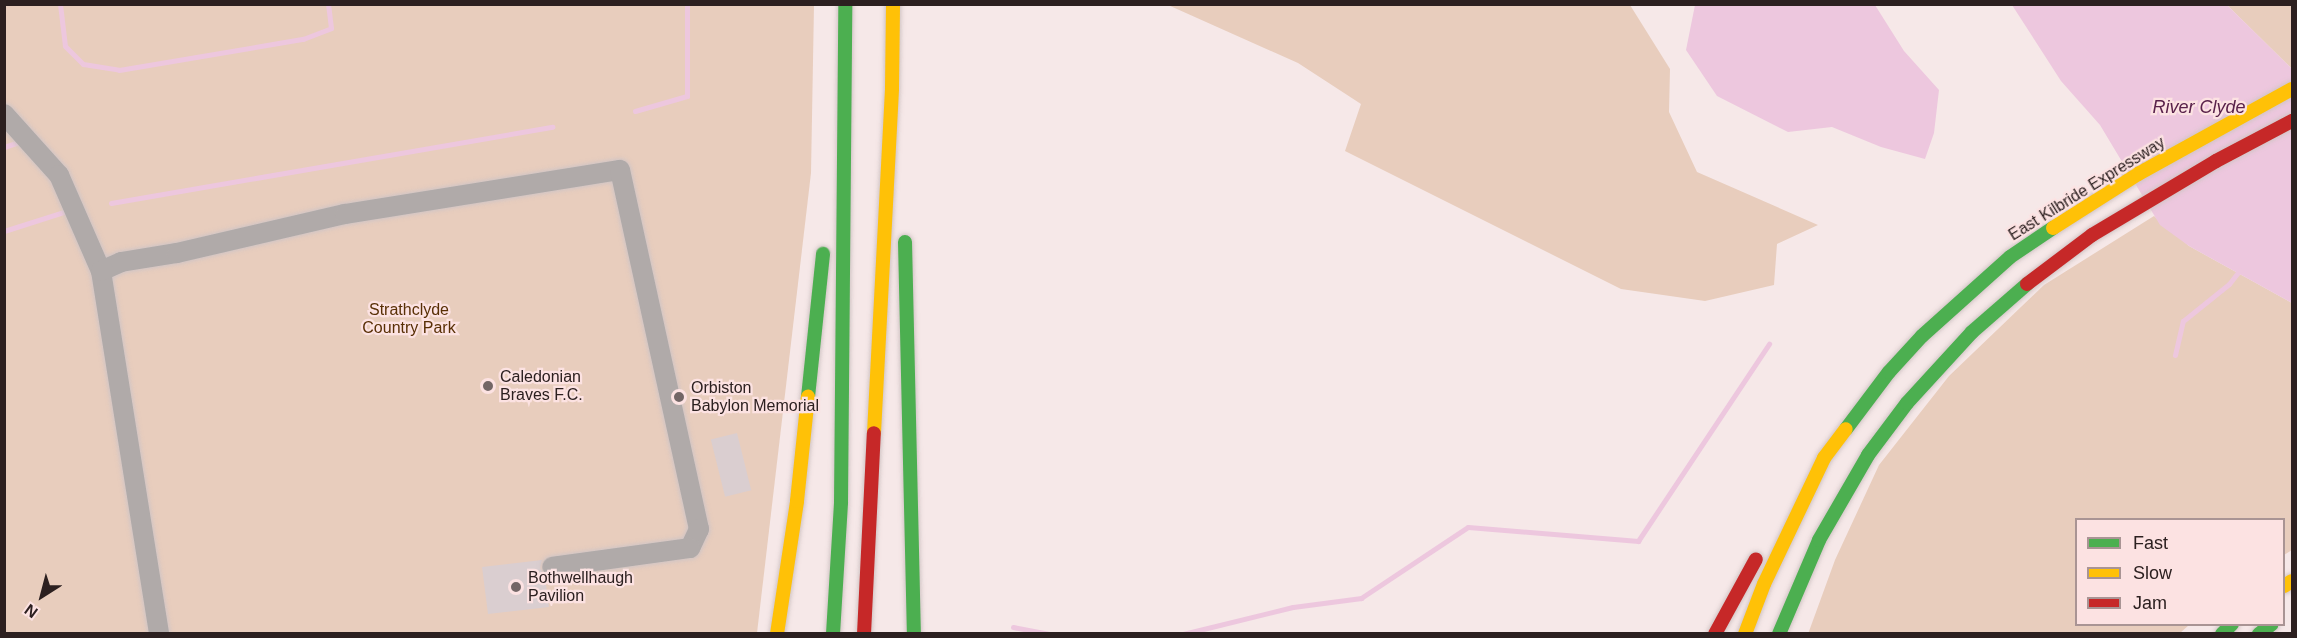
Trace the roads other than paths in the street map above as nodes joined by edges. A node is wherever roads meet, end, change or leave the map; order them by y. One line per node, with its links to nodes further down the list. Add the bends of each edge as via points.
1 (845, 4): 5 (highway)
2 (893, 4): 3 (highway)
3 (892, 88): 8 (highway); 20 (highway)
4 (2292, 90): 13 (highway, East Kilbride Expressway, via 2138,174 2010,257 1937,321 1889,372)
5 (842, 95): 9 (highway); 19 (highway, via 840,502)
6 (4, 114): 12 (street, via 58,175)
7 (2292, 121): 14 (highway, via 2092,235 2008,298 1927,380 1868,455)
8 (902, 171)
9 (828, 208)
10 (905, 228): 21 (highway)
11 (824, 242): 18 (highway, via 797,501)
12 (101, 271): 15 (street, via 121,262 177,254 345,214 620,170 699,529 690,548); 17 (street)
13 (1824, 458): 22 (highway, via 1767,541); 23 (highway, East Kilbride Expressway)
14 (1819, 540): 16 (highway); 24 (highway)
15 (552, 567)
16 (1802, 618)
17 (159, 633)
18 (777, 633)
19 (833, 633)
20 (864, 633)
21 (914, 633)
22 (1715, 633)
23 (1744, 633)
24 (1779, 633)

